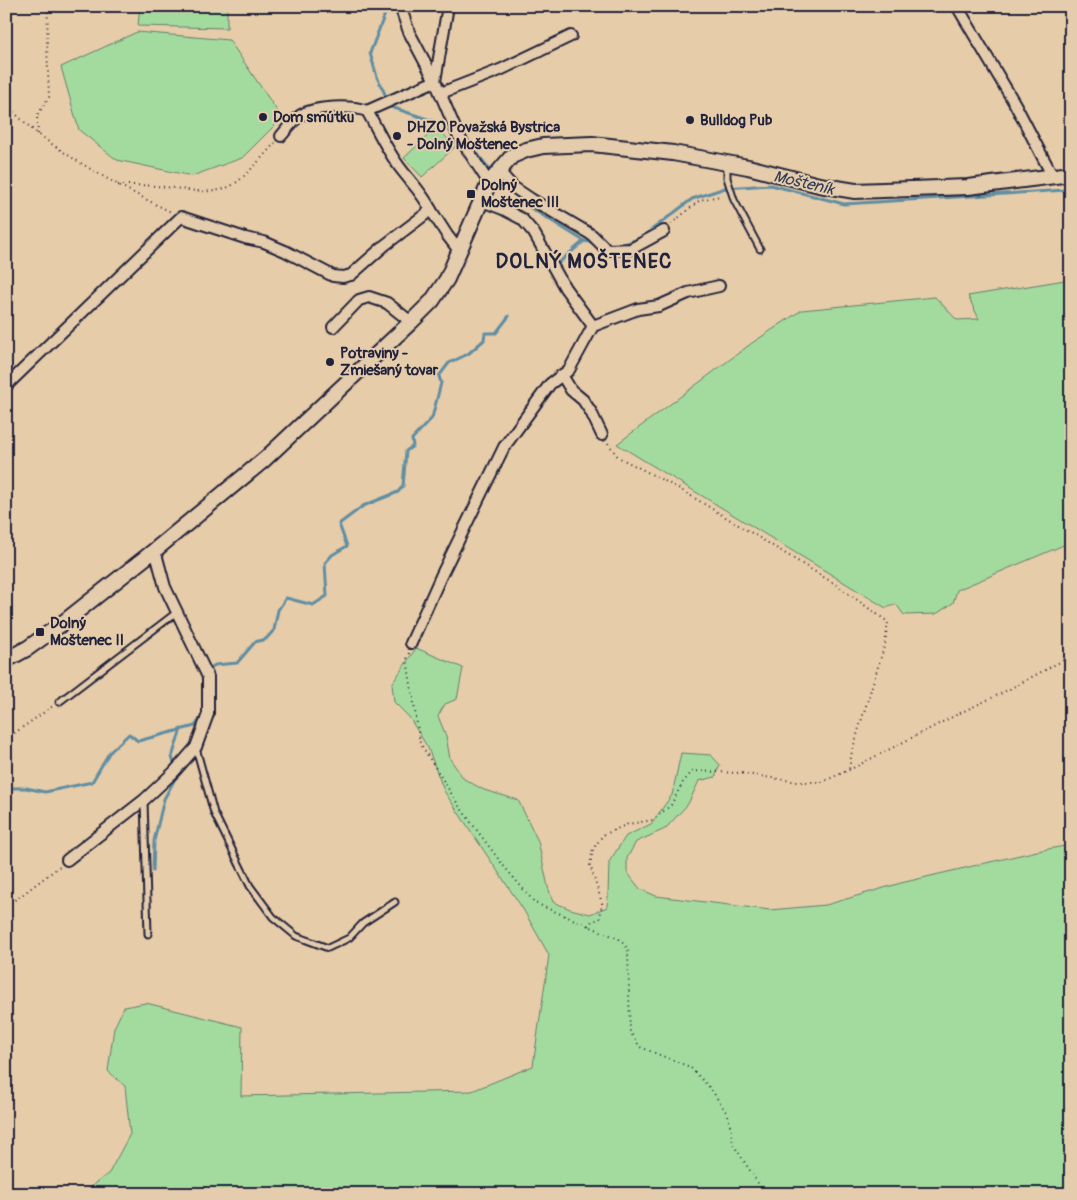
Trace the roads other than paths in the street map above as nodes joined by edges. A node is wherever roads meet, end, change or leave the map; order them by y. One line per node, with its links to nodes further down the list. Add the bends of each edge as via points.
1 (400, 6): 5 (street, via 409,32)
2 (448, 6): 5 (street)
3 (957, 6): 11 (street, via 1015,104)
4 (571, 36): 6 (street)
5 (435, 81): 6 (street); 7 (street)
6 (441, 94): 12 (street, via 456,130)
7 (367, 111): 8 (street, via 349,107 308,111); 14 (street, via 386,147)
8 (281, 136)
9 (727, 162): 11 (street, via 855,191 968,187); 12 (street, via 624,146 543,146 512,156); 16 (lane, via 727,178 734,200)
10 (1071, 174): 11 (street)
11 (1053, 177)
12 (493, 178): 13 (street); 15 (street, via 592,235 607,250 631,250)
13 (482, 201): 17 (street); 20 (street, via 522,219 534,233 565,288)
14 (431, 210): 17 (street); 23 (street, via 351,275 343,278 264,242 182,218)
15 (664, 231)
16 (760, 249)
17 (460, 252): 19 (street, via 439,291)
18 (719, 286): 20 (street, via 688,293 659,306 638,309)
19 (411, 322): 21 (street, via 387,303 369,297 359,300); 25 (street, via 265,459)
20 (594, 326): 22 (street, via 569,370)
21 (333, 327)
22 (562, 375): 24 (street, via 570,390 591,412); 27 (street, via 550,384 504,447)
23 (6, 386)
24 (602, 435)
25 (155, 550): 26 (street, via 165,587); 28 (street, via 60,625)
26 (178, 611): 29 (lane); 30 (street, via 207,673 208,714)
27 (411, 643)
28 (6, 660)
29 (59, 702)
30 (196, 747): 31 (street); 33 (lane, via 214,813 250,886 273,917 296,936 328,948 349,938 363,923)
31 (144, 800): 32 (street); 34 (lane)
32 (67, 860)
33 (395, 902)
34 (148, 934)

